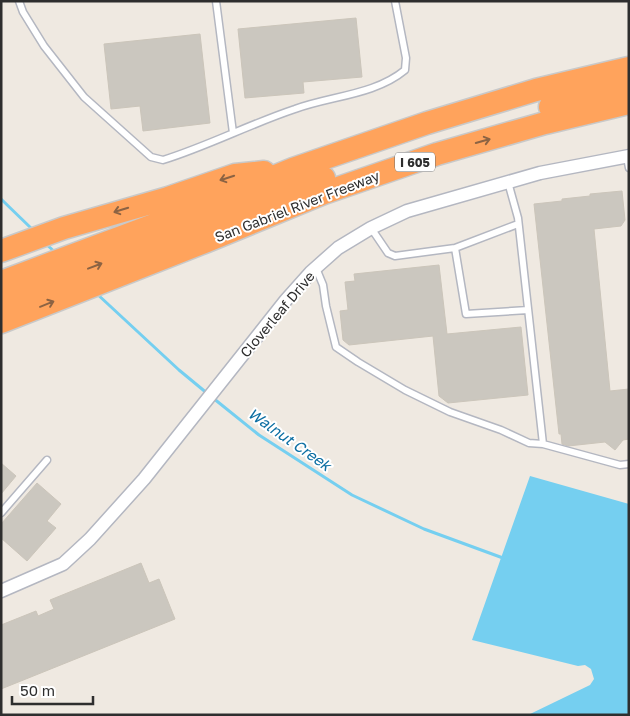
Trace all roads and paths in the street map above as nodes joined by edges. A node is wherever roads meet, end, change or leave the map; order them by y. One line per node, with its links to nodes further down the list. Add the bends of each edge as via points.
1 (19, 1): 8 (lane, via 44,46 84,97 151,157 163,160)
2 (216, 1): 8 (lane)
3 (395, 1): 8 (lane, via 406,58 405,70 396,77 349,96 310,103)
4 (629, 68): 10 (highway, San Gabriel River Freeway / I 605, via 536,90)
5 (629, 80): 12 (highway, via 418,137 306,176)
6 (629, 87): 12 (highway, via 480,126 387,155)
7 (629, 103): 12 (highway, San Gabriel River Freeway / I 605, one-way to 7, via 324,193 437,154)
8 (233, 132)
9 (628, 160): 11 (street, Cloverleaf Drive, via 540,173)
10 (293, 169): 12 (highway, San Gabriel River Freeway / I 605); 16 (highway, one-way to 16, via 235,175)
11 (508, 182): 13 (lane); 14 (street, Cloverleaf Drive, via 407,211)
12 (193, 224): 18 (highway, San Gabriel River Freeway / I 605); 19 (highway, one-way to 12); 21 (highway, San Gabriel River Freeway / I 605, one-way to 12)
13 (518, 224): 15 (lane); 20 (lane)
14 (372, 228): 15 (lane, via 388,253 395,256); 17 (street, Cloverleaf Drive, via 338,248)
15 (455, 248): 20 (lane, via 466,314)
16 (1, 251)
17 (316, 268): 22 (lane, via 323,285 336,347 397,385 450,412 529,443); 26 (street, Cloverleaf Drive, via 286,300 144,479 90,539 63,564)
18 (1, 282)
19 (1, 305)
20 (528, 310): 22 (lane)
21 (1, 322)
22 (543, 444): 24 (lane, via 620,465)
23 (47, 460): 25 (lane)
24 (629, 464)
25 (1, 513)
26 (1, 591)

